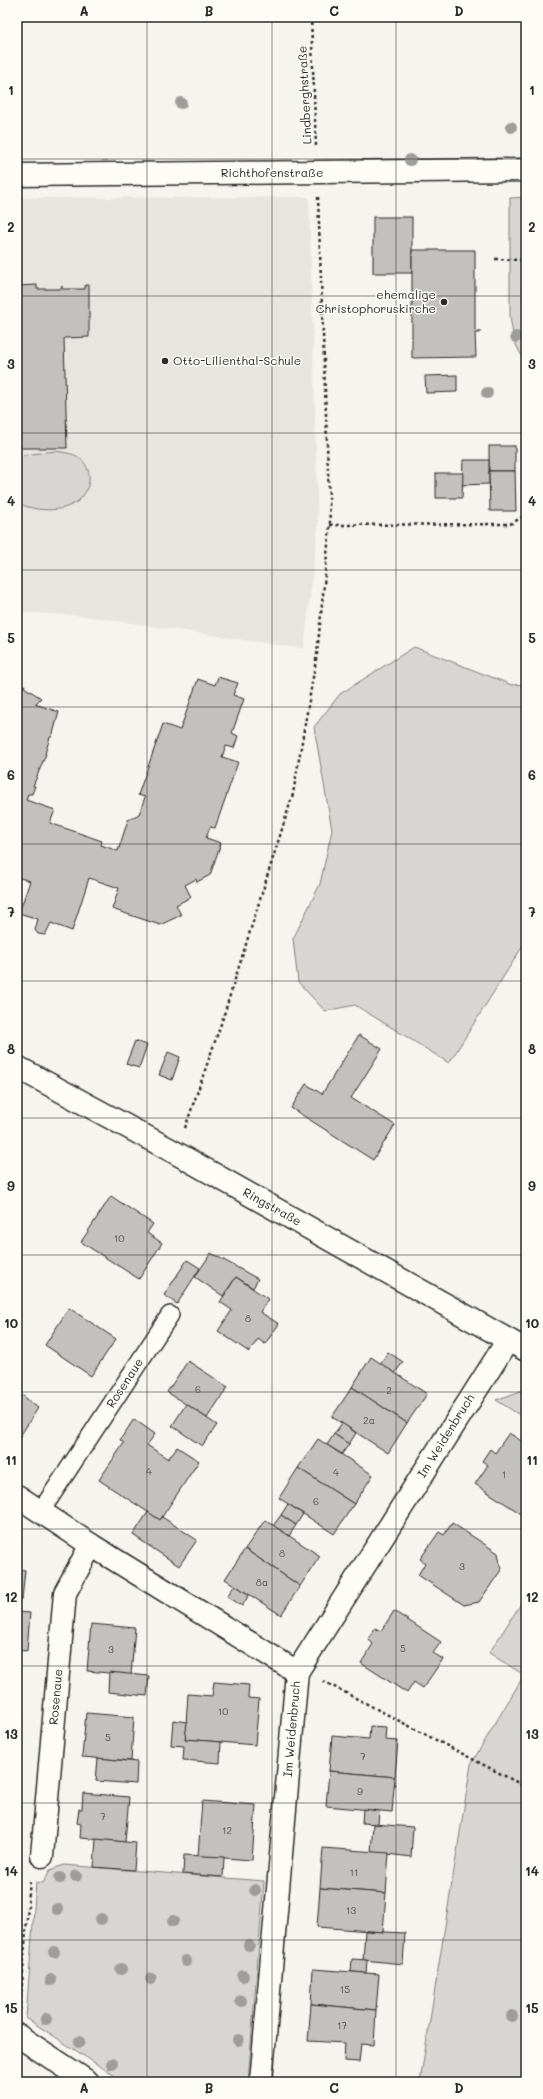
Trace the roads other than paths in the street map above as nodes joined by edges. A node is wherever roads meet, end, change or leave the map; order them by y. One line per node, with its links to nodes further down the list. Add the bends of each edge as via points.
1 (526, 170): 2 (street, Richthofenstraße)
2 (17, 175)
3 (17, 1068): 5 (street, Ringstraße, via 176,1153)
4 (170, 1315): 7 (lane, Rosenaue)
5 (517, 1345): 9 (street, Im Weidenbruch)
6 (17, 1496): 7 (street)
7 (41, 1511): 8 (street)
8 (91, 1545): 9 (street); 10 (street, Rosenaue, via 65,1593)
9 (297, 1672): 13 (street, Im Weidenbruch)
10 (42, 1856)
11 (18, 2035): 12 (street)
12 (88, 2082)
13 (261, 2082)

